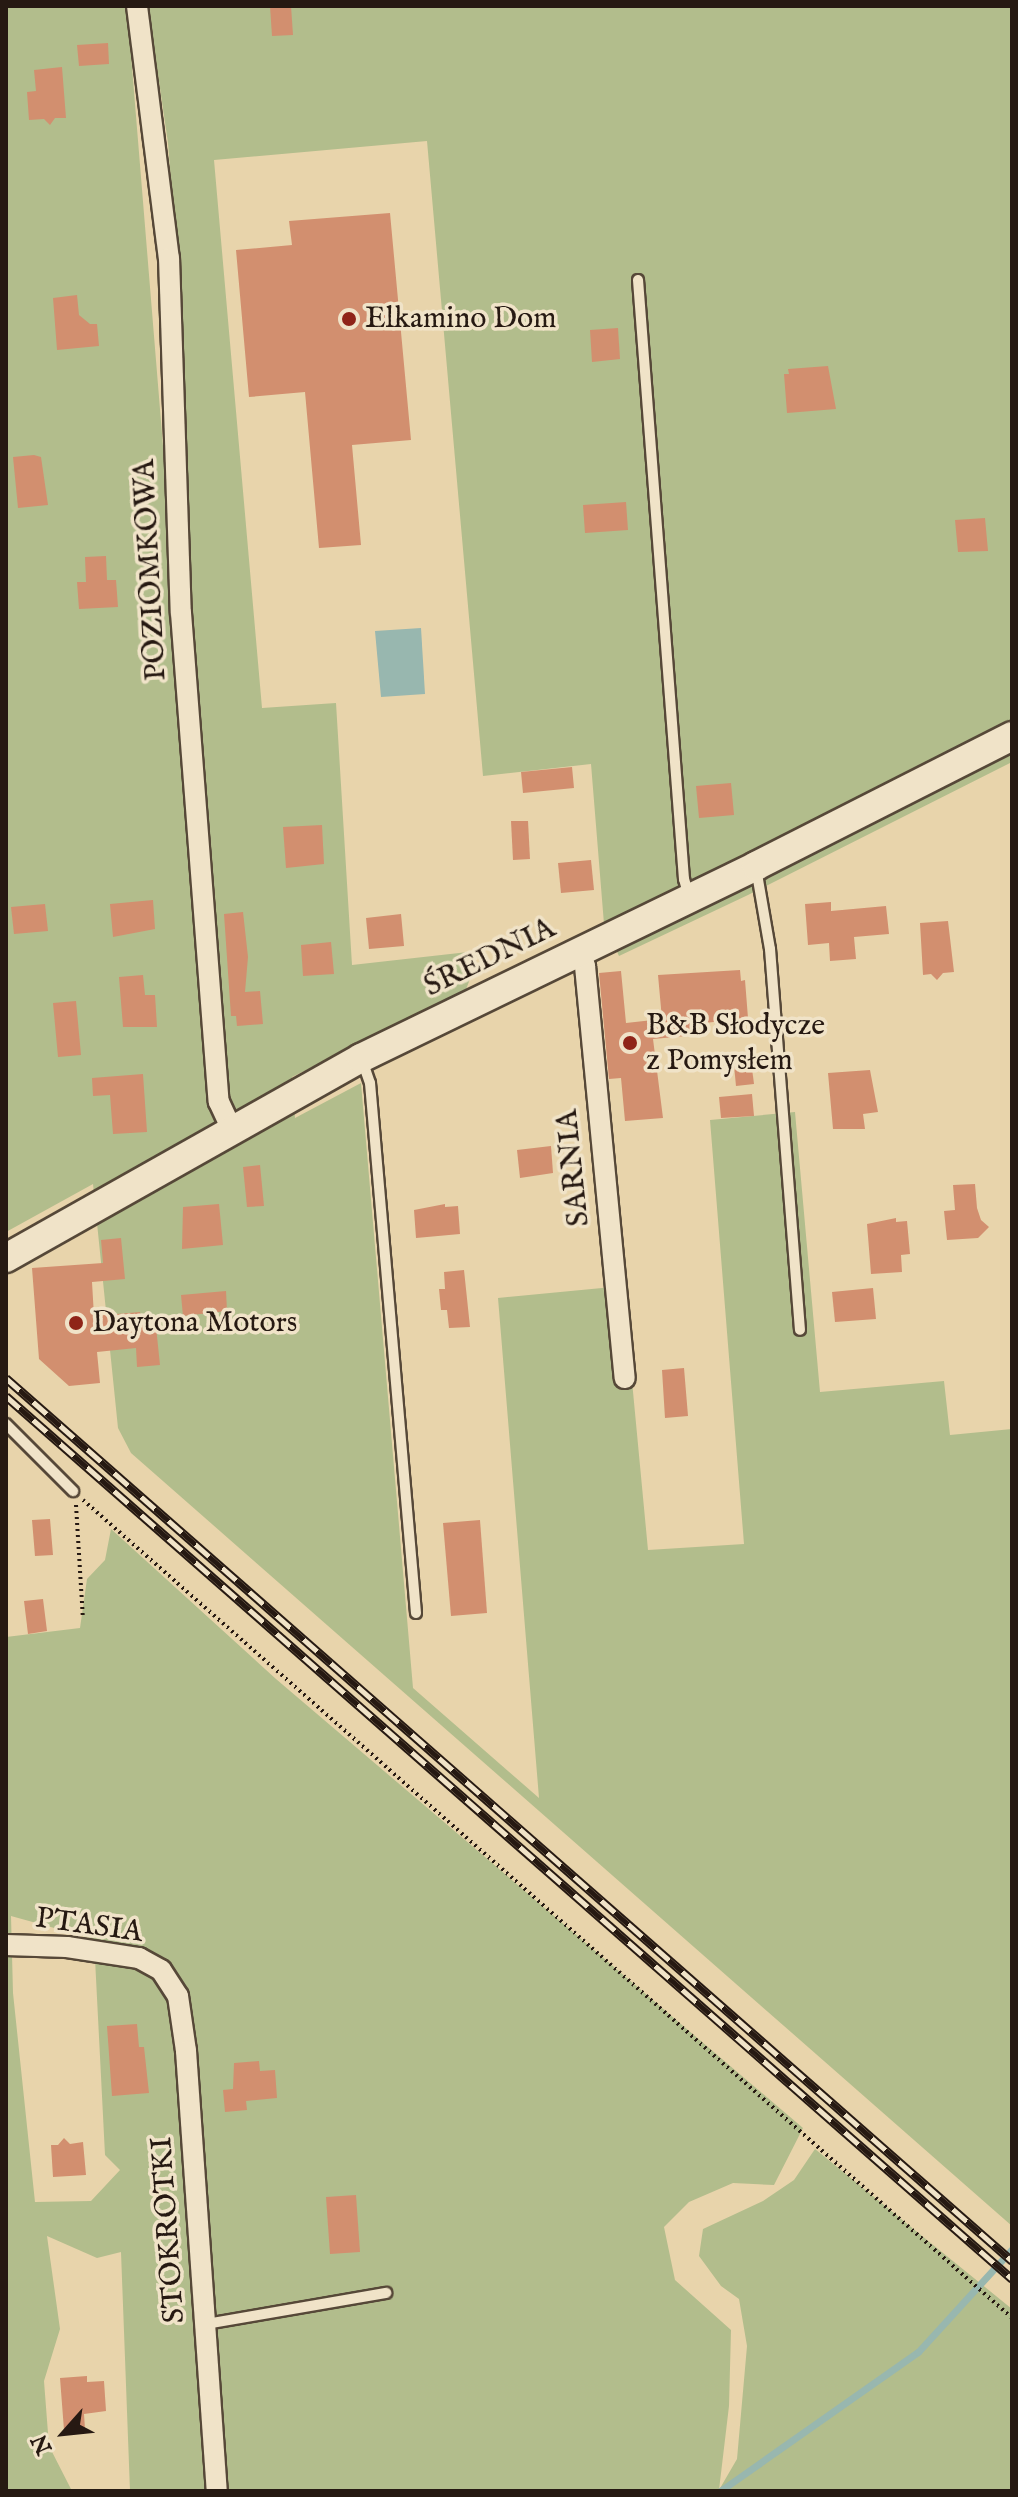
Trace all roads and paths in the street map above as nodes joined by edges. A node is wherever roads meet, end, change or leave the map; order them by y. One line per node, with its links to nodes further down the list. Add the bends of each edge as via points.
1 (137, 6): 8 (street, POZIOMKOWA, via 169,258 181,613 219,1102)
2 (638, 280): 5 (lane)
3 (1012, 736): 4 (street, ŚREDNIA)
4 (756, 866): 5 (street, ŚREDNIA); 10 (lane, via 770,949)
5 (689, 899): 6 (street, ŚREDNIA)
6 (580, 952): 7 (street, ŚREDNIA); 11 (street, SARNIA)
7 (361, 1058): 8 (street, ŚREDNIA); 14 (lane, via 370,1083)
8 (231, 1128): 9 (street, ŚREDNIA)
9 (6, 1258)
10 (800, 1330)
11 (625, 1378)
12 (6, 1424): 13 (lane)
13 (73, 1491): 15 (path); 19 (path)
14 (416, 1613)
15 (83, 1619)
16 (6, 1945): 17 (street, PTASIA, via 109,1953 139,1958)
17 (161, 1970): 20 (street, STOKROTKI, via 178,1996 186,2051)
18 (386, 2293): 20 (lane)
19 (1012, 2318)
20 (206, 2324): 21 (street, STOKROTKI)
21 (217, 2491)

